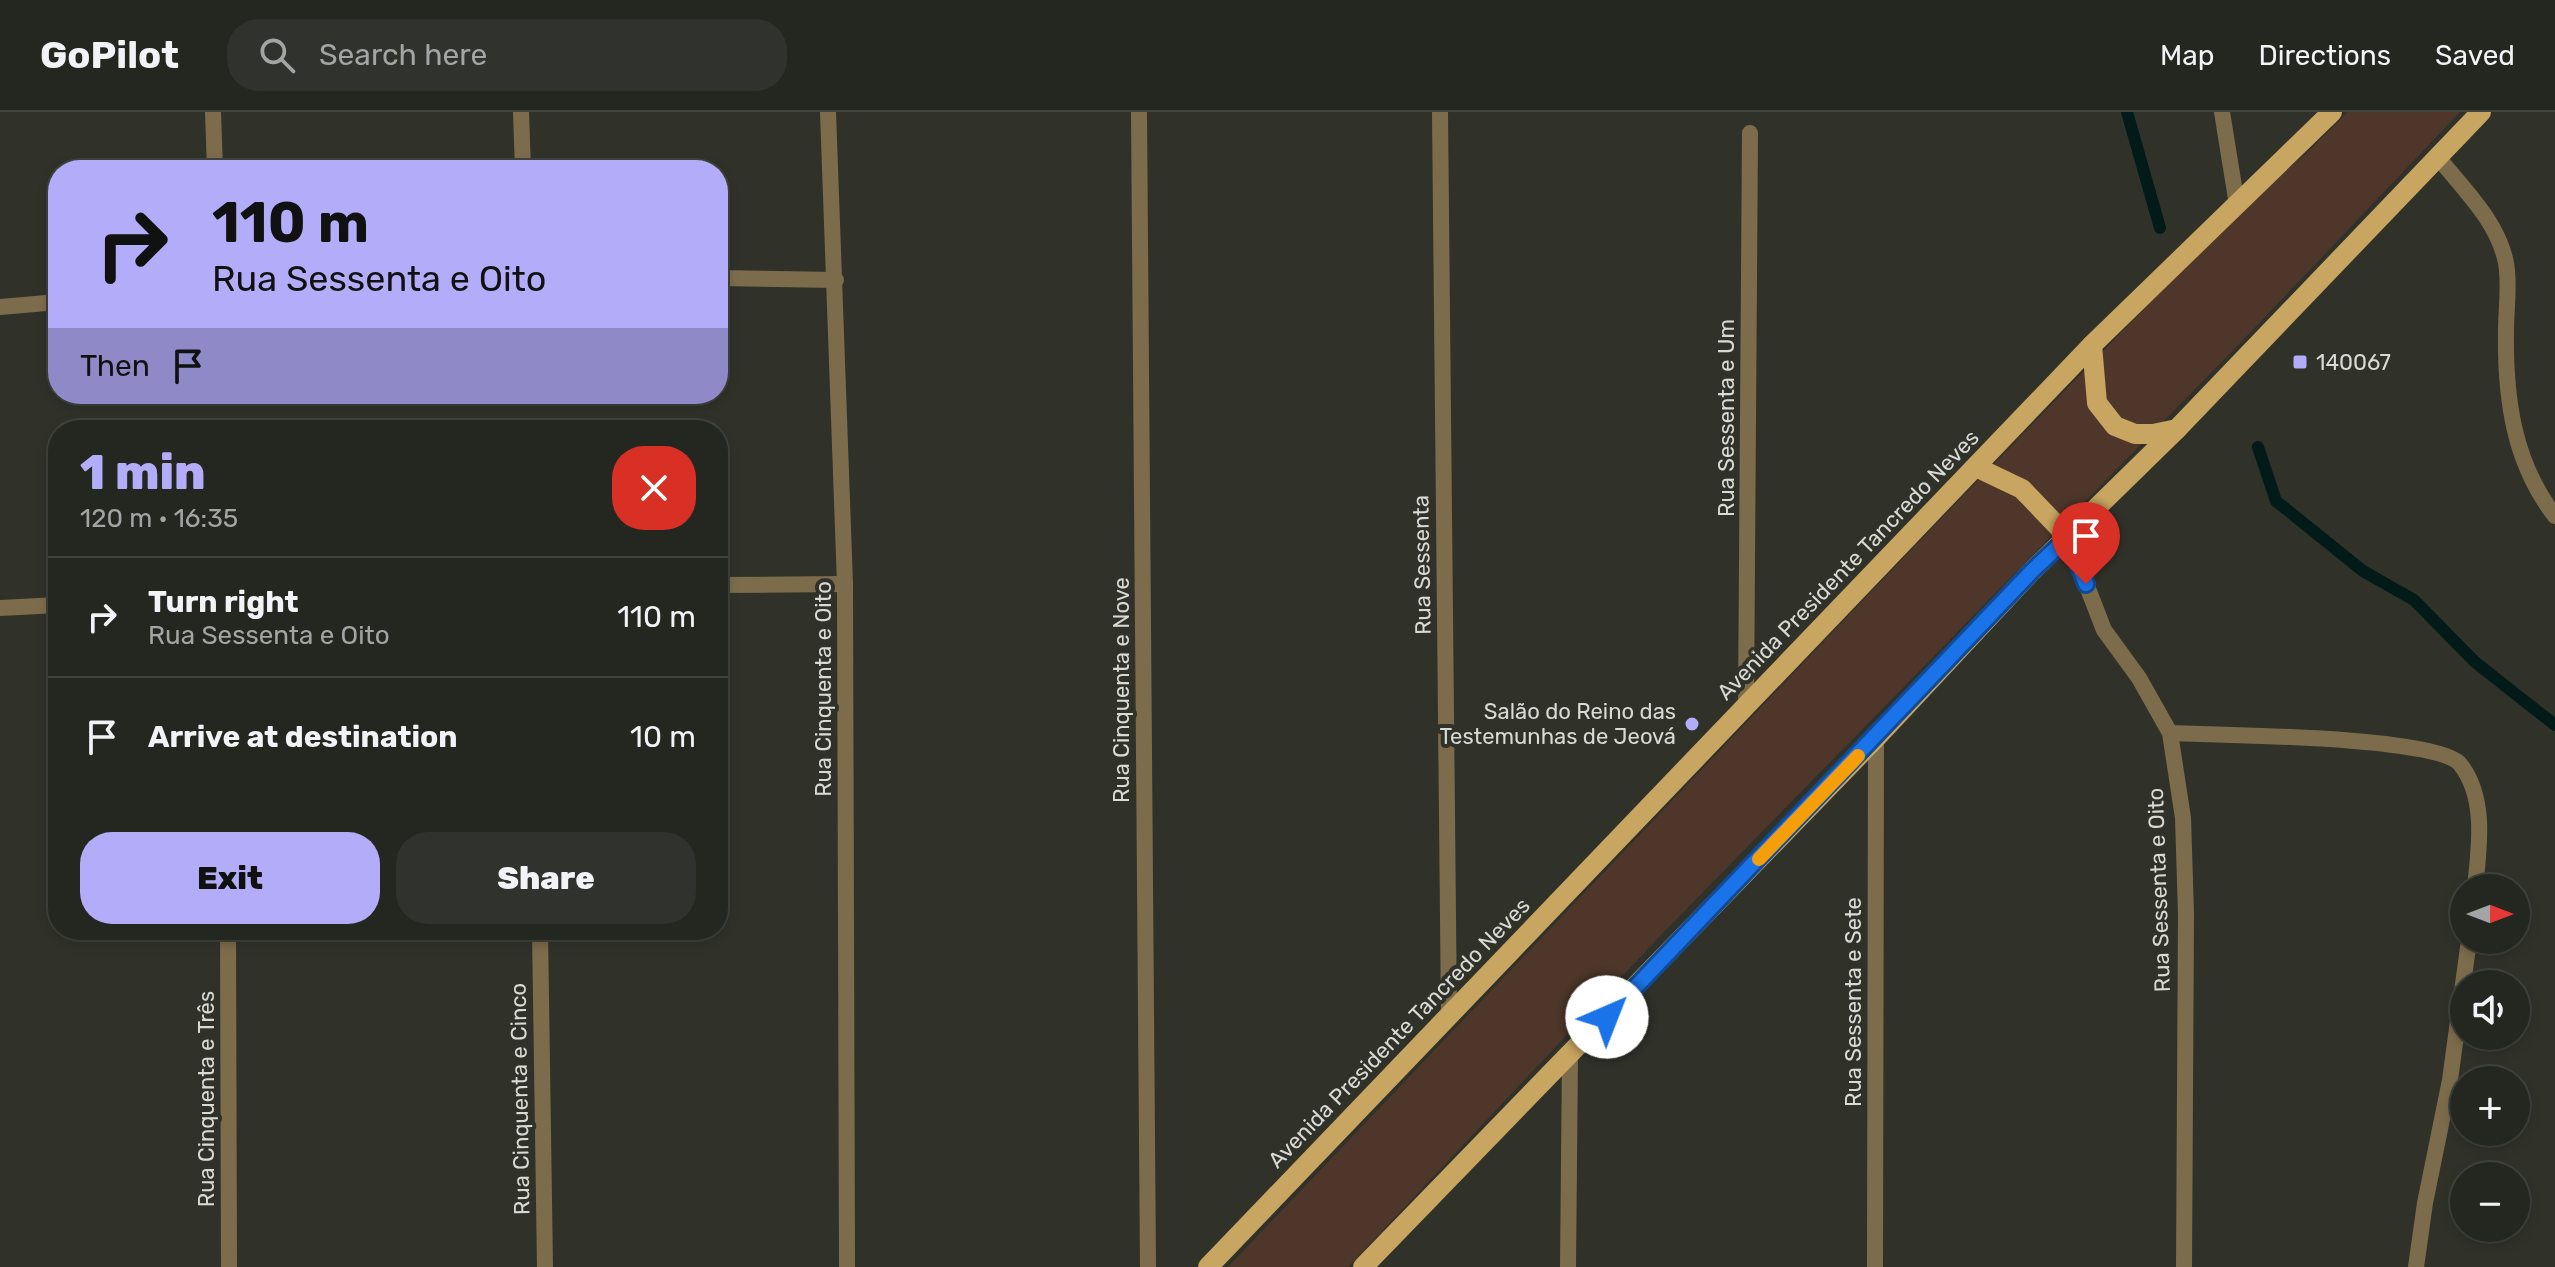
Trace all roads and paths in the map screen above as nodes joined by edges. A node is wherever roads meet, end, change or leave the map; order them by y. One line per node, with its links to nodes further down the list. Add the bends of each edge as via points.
1 (213, 112): 11 (street)
2 (521, 112): 12 (street)
3 (828, 112): 15 (street, Rua Cinquenta e Oito)
4 (1139, 112): 39 (street, Rua Cinquenta e Nove)
5 (1440, 112): 34 (street, Rua Sessenta)
6 (2222, 112): 13 (street)
7 (2332, 112): 13 (main road, Avenida Presidente Tancredo Neves)
8 (2481, 112): 10 (main road)
9 (1750, 133): 27 (street, Rua Sessenta e Um)
10 (2437, 156): 19 (main road); 21 (street, via 2491,224 2506,264 2511,413 2520,455)
11 (215, 160)
12 (523, 160)
13 (2237, 205): 18 (main road, Avenida Presidente Tancredo Neves)
14 (728, 278): 15 (street)
15 (836, 280): 23 (street, Rua Cinquenta e Oito)
16 (48, 303): 17 (street)
17 (0, 307)
18 (2092, 345): 19 (main road, via 2097,403 2115,426 2135,434); 20 (main road, Avenida Presidente Tancredo Neves)
19 (2177, 429): 22 (main road)
20 (1976, 467): 22 (main road, via 2022,489); 27 (main road, Avenida Presidente Tancredo Neves)
21 (2555, 516)
22 (2068, 537): 28 (street, Rua Sessenta e Oito, via 2104,630); 29 (main road)
23 (845, 584): 24 (street); 38 (street, Rua Cinquenta e Oito)
24 (728, 585)
25 (48, 606): 26 (street)
26 (0, 608)
27 (1746, 704): 34 (main road, Avenida Presidente Tancredo Neves)
28 (2170, 733): 30 (street, via 2357,741 2425,749 2457,760 2472,781 2478,810); 44 (street, Rua Sessenta e Oito, via 2183,818 2186,914)
29 (1876, 738): 35 (main road); 43 (street, Rua Sessenta e Sete)
30 (2477, 874)
31 (228, 940): 36 (street, Rua Cinquenta e Três)
32 (540, 940): 37 (street, Rua Cinquenta e Cinco)
33 (2467, 954): 45 (street)
34 (1449, 1017): 40 (main road, Avenida Presidente Tancredo Neves)
35 (1570, 1055): 41 (main road); 42 (street)
36 (229, 1267)
37 (545, 1267)
38 (847, 1267)
39 (1148, 1267)
40 (1208, 1267)
41 (1363, 1267)
42 (1568, 1267)
43 (1875, 1267)
44 (2184, 1267)
45 (2416, 1267)

